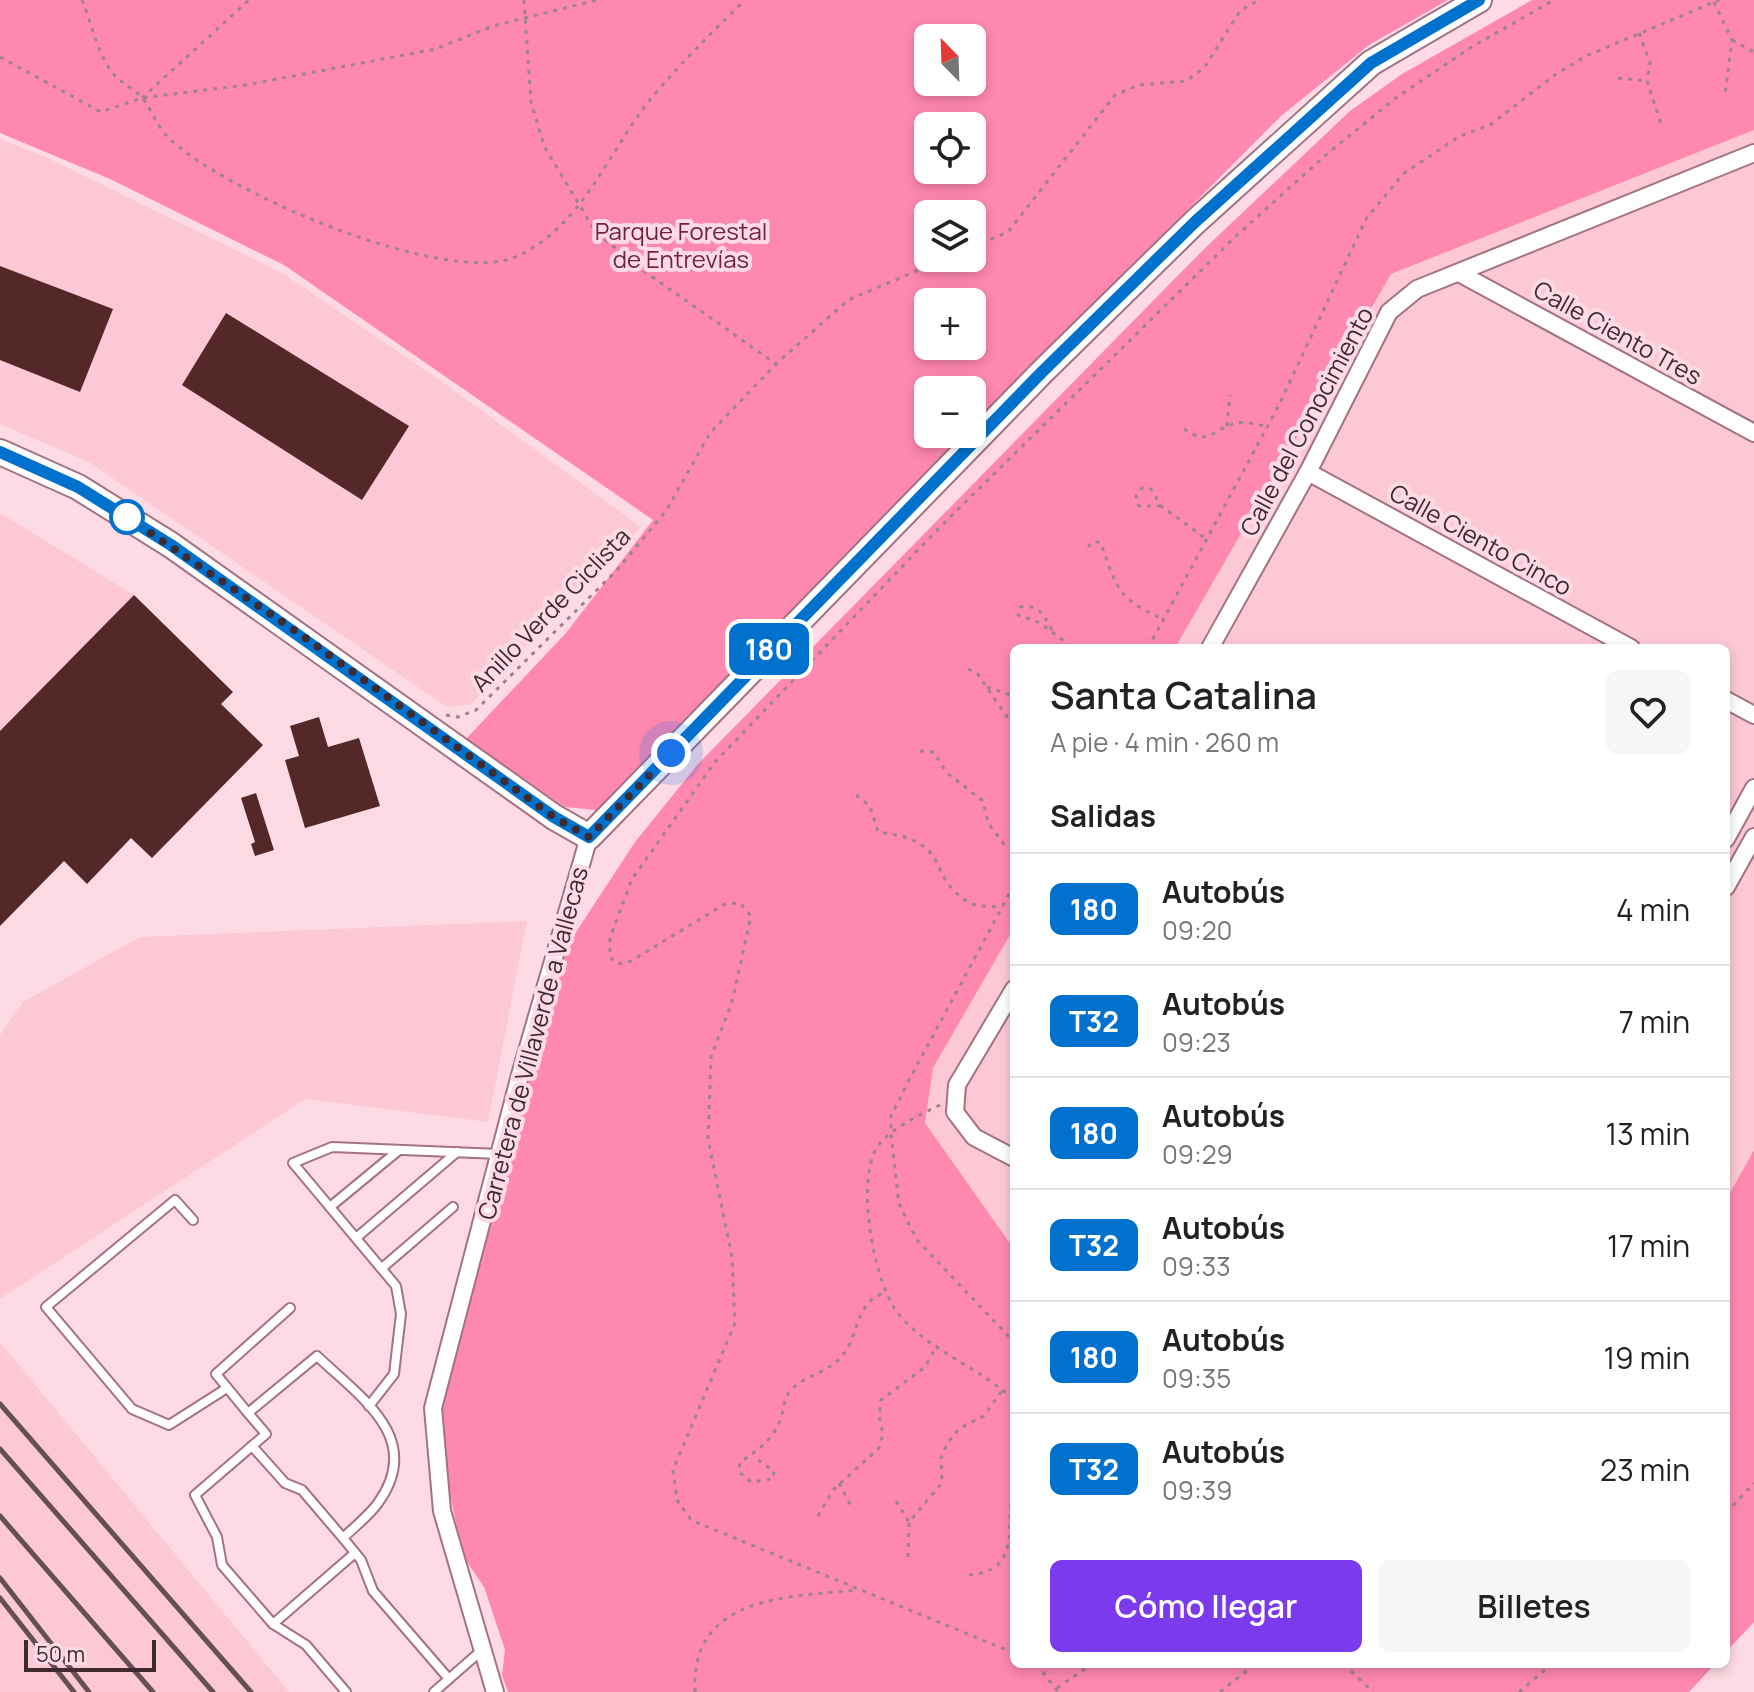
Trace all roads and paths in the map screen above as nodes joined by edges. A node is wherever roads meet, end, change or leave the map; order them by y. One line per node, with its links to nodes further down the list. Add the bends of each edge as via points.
1 (82, 0): 19 (path, via 114,75)
2 (249, 0): 19 (path)
3 (524, 0): 11 (path)
4 (597, 0): 11 (path)
5 (745, 0): 22 (path, via 648,103)
6 (1259, 0): 23 (path, via 1240,11 1204,68 1186,81 1139,85 1115,95 1008,232)
7 (1479, 0): 54 (main road, Carretera de Villaverde a Vallecas, via 1371,63 1195,222)
8 (1554, 0): 95 (path, via 1397,97 1236,236 920,548 715,762 632,879 610,938 610,957 618,964 725,904 740,903 751,916 732,1002 711,1057 708,1139 732,1257 735,1323 673,1470 677,1500 691,1520)
9 (1719, 0): 10 (path)
10 (1714, 2): 12 (path); 13 (path)
11 (524, 18): 19 (path, via 436,49 246,85); 22 (path, via 531,102 544,146)
12 (1639, 33): 17 (path, via 1650,63); 29 (path, via 1586,56 1490,125 1460,136 1403,174 1366,219)
13 (1732, 40): 14 (path); 18 (path)
14 (1754, 52)
15 (0, 57): 19 (path, via 101,112)
16 (1618, 78): 17 (path)
17 (1647, 81): 20 (path)
18 (1725, 95)
19 (142, 98): 22 (path, via 167,136 239,184 334,229 413,253 470,264 517,257 557,230)
20 (1661, 124)
21 (1754, 153): 25 (street, Calle del Conocimiento)
22 (580, 206): 26 (path, via 595,231 634,264)
23 (986, 241)
24 (914, 272): 26 (path, Anillo Verde Ciclista, via 848,300)
25 (1459, 273): 31 (street, Calle Ciento Tres); 33 (street, Calle del Conocimiento, via 1417,289 1389,312)
26 (776, 364): 47 (path, Anillo Verde Ciclista, via 710,433 666,511 617,570 476,710 458,717)
27 (1230, 395): 28 (path)
28 (1227, 426): 29 (path); 30 (path, via 1196,438)
29 (1268, 426): 35 (path)
30 (1184, 429)
31 (1754, 433)
32 (0, 452): 54 (main road, via 78,487 171,545)
33 (1308, 472): 41 (street, Calle del Conocimiento); 42 (street, Calle Ciento Cinco)
34 (1161, 506): 34 (path, via 1151,489 1142,488 1136,496 1139,506); 35 (path)
35 (1205, 538): 37 (path)
36 (1088, 547): 37 (path, via 1101,543 1115,585 1133,605)
37 (1163, 619): 40 (path)
38 (1052, 630): 38 (path, via 1039,609 1020,607 1018,615); 39 (path)
39 (1068, 644)
40 (1150, 644)
41 (1212, 644)
42 (1624, 644)
43 (968, 669): 44 (path)
44 (987, 687): 45 (path); 49 (path)
45 (1010, 695)
46 (1730, 702): 48 (street)
47 (438, 713)
48 (1754, 715)
49 (1010, 721)
50 (920, 751): 56 (path, via 934,752 946,772 983,801 988,823)
51 (1754, 788): 53 (street)
52 (856, 795): 59 (path, via 870,806 878,832 912,837 927,847 951,885 971,904)
53 (1730, 832)
54 (589, 837): 65 (street, Carretera de Villaverde a Vallecas)
55 (1754, 837): 57 (street)
56 (1010, 845)
57 (1730, 880)
58 (1010, 892): 59 (path)
59 (1002, 907): 62 (path, via 891,1116)
60 (1010, 996): 61 (street, via 957,1085)
61 (956, 1105): 62 (path, via 922,1114); 66 (street, via 974,1137)
62 (891, 1134): 72 (path, via 877,1147 867,1169 866,1190); 74 (path, via 899,1204 917,1240)
63 (399, 1150): 64 (lane); 67 (lane); 67 (lane, via 332,1147 293,1163)
64 (457, 1152): 65 (lane); 70 (lane)
65 (500, 1154): 97 (street, Carretera de Villaverde a Vallecas, via 433,1408 442,1511)
66 (1010, 1156)
67 (330, 1207): 70 (lane)
68 (453, 1207): 71 (lane)
69 (193, 1220): 76 (lane, via 175,1200 46,1307 132,1409 169,1425)
70 (356, 1238): 71 (lane)
71 (382, 1268): 79 (lane, via 396,1286 400,1347 394,1374)
72 (884, 1293): 75 (path, via 901,1318); 82 (path, via 860,1313 842,1356 789,1391 768,1441 740,1462 739,1472 751,1482 773,1479 774,1471)
73 (290, 1308): 76 (lane, via 216,1374)
74 (1010, 1338)
75 (937, 1345): 77 (path); 83 (path, via 925,1367 881,1400 879,1448)
76 (227, 1388): 80 (lane)
77 (1003, 1389): 78 (path); 89 (path, via 984,1416 960,1428 948,1442 941,1458 942,1483)
78 (1010, 1396)
79 (369, 1406): 80 (lane, via 317,1356); 91 (lane, via 385,1422 394,1473 378,1503)
80 (248, 1413): 81 (lane, via 266,1434)
81 (252, 1446): 91 (lane, via 285,1483 302,1490); 96 (lane, via 195,1495 217,1537 222,1565)
82 (758, 1460)
83 (839, 1483): 86 (path); 88 (path)
84 (1754, 1483): 87 (path)
85 (896, 1501): 89 (path)
86 (852, 1508)
87 (1730, 1509)
88 (818, 1516)
89 (909, 1522): 93 (path)
90 (1010, 1536): 94 (path, via 1003,1563 989,1574)
91 (343, 1538): 92 (lane)
92 (355, 1553): 96 (lane); 104 (lane, via 373,1591)
93 (908, 1557)
94 (969, 1575)
95 (862, 1590): 98 (path); 109 (path, via 772,1598 735,1612 707,1633 694,1674)
96 (273, 1624): 106 (lane, via 306,1645)
97 (483, 1649): 104 (lane); 108 (street, Carretera de Villaverde a Vallecas)
98 (1010, 1651)
99 (1040, 1668): 105 (path)
100 (1087, 1668): 105 (path)
101 (1250, 1668): 110 (path)
102 (1348, 1668): 111 (path)
103 (1547, 1668): 112 (path)
104 (449, 1679): 107 (lane)
105 (1058, 1690)
106 (346, 1692)
107 (434, 1692)
108 (495, 1692)
109 (695, 1692)
110 (1220, 1692)
111 (1373, 1692)
112 (1519, 1692)

